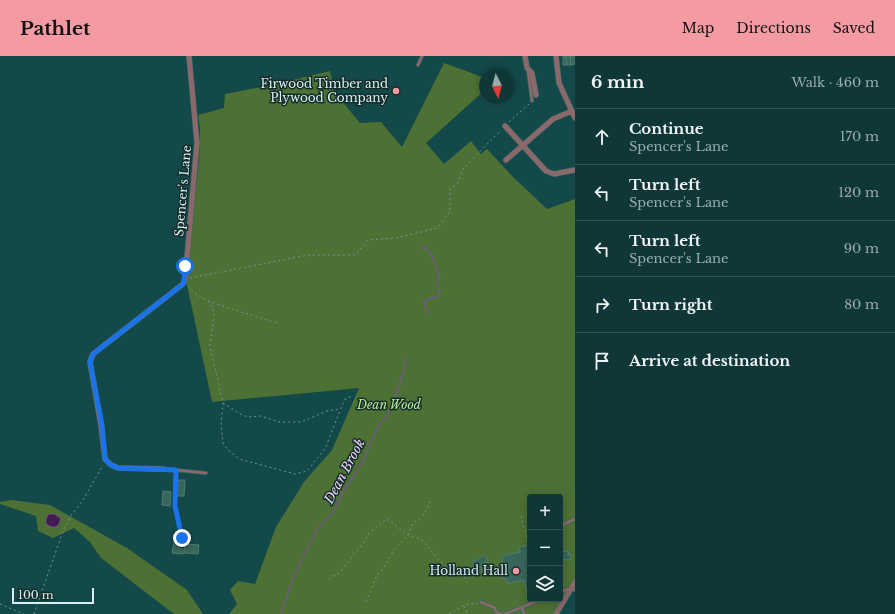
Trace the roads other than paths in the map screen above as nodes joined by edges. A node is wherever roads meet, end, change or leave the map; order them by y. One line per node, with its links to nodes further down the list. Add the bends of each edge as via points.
1 (189, 56): 15 (street, Spencer's Lane, via 197,143 183,284 93,354 90,362 102,425 105,459 118,468)
2 (422, 56): 5 (lane)
3 (525, 56): 6 (street)
4 (556, 56): 9 (street, via 559,83)
5 (418, 65)
6 (527, 68): 7 (street, via 532,73); 8 (lane)
7 (536, 95)
8 (532, 100)
9 (572, 111): 10 (street); 12 (street, via 553,118)
10 (575, 118)
11 (505, 126): 12 (street)
12 (522, 145): 13 (street); 14 (street, via 546,171 554,174)
13 (506, 160)
14 (575, 170)
15 (164, 469): 16 (lane)
16 (176, 470): 17 (lane); 20 (lane, via 175,506)
17 (206, 473)
18 (575, 519): 19 (lane)
19 (563, 525)
20 (182, 538)
21 (575, 582): 22 (street)
22 (573, 589): 23 (lane); 30 (street)
23 (563, 591)
24 (481, 602): 27 (lane, via 495,608 496,612)
25 (534, 602): 26 (lane)
26 (522, 607): 28 (lane); 29 (lane)
27 (501, 614)
28 (505, 614)
29 (524, 614)
30 (556, 614)

